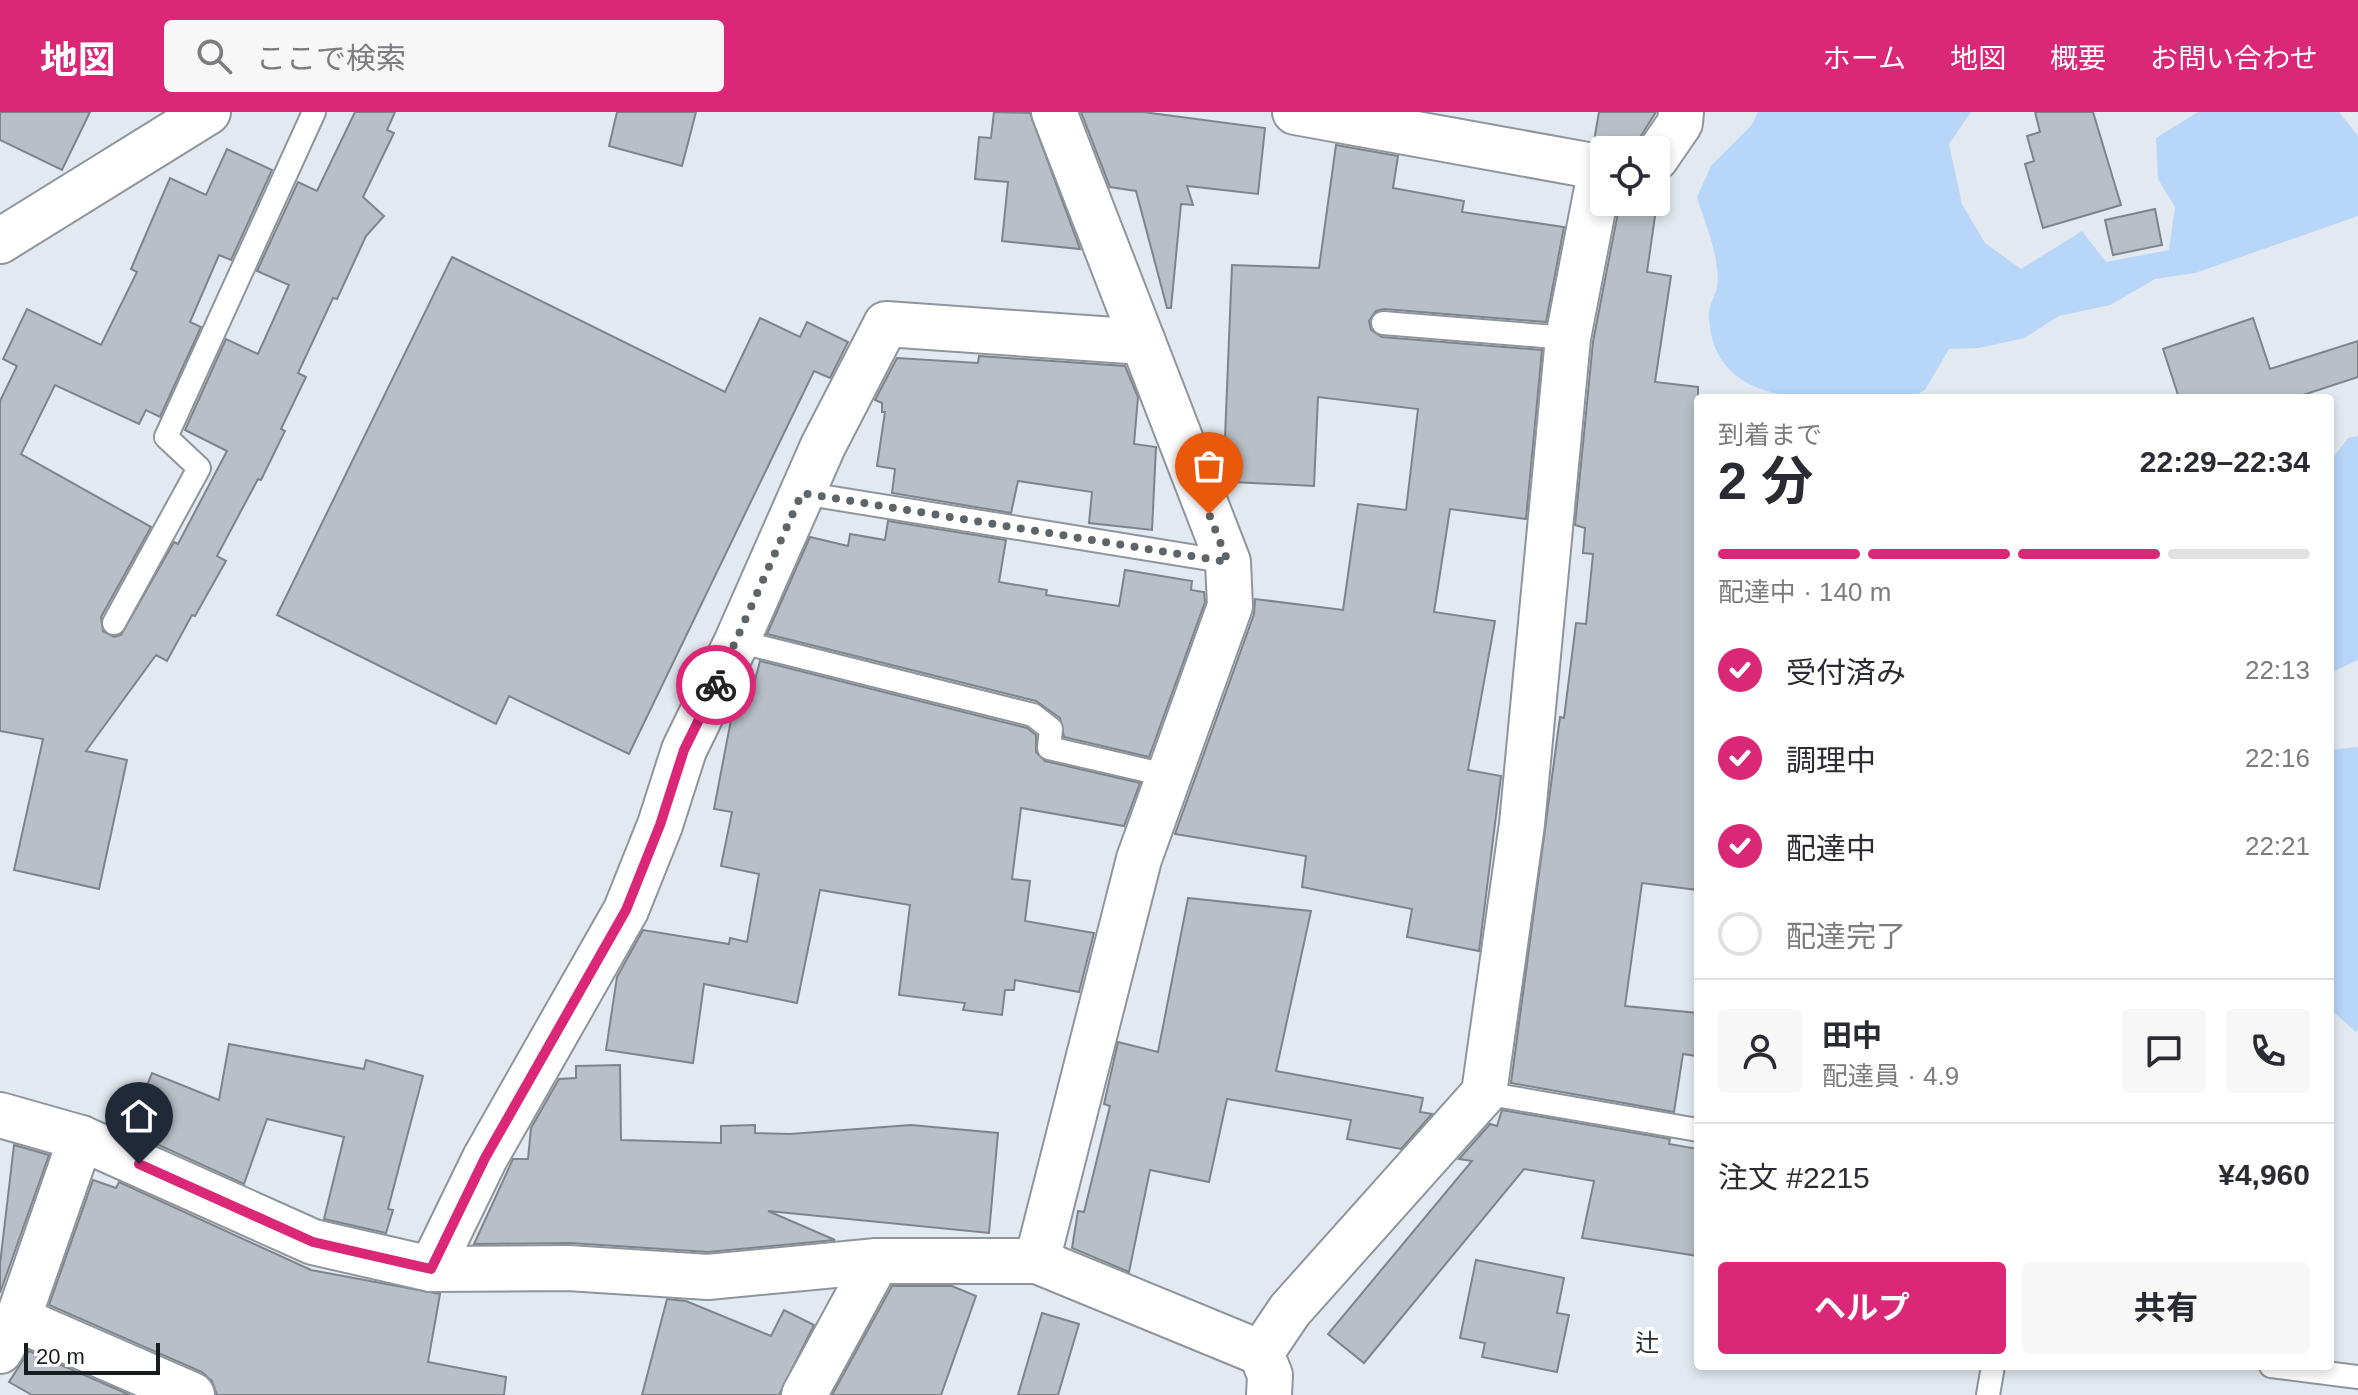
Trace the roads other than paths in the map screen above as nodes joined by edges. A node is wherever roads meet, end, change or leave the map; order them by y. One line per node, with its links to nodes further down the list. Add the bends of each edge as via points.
1 (314, 112): 15 (lane, via 166,437 199,468)
2 (1054, 112): 12 (street)
3 (1295, 112): 7 (street)
4 (1681, 112): 6 (street)
5 (205, 113): 9 (street)
6 (1670, 138)
7 (1590, 166)
8 (1592, 216): 11 (street)
9 (0, 241)
10 (1383, 323): 11 (lane)
11 (1568, 338): 18 (street, via 1522,824)
12 (1143, 342): 13 (street, via 886,324); 14 (street)
13 (802, 493): 14 (lane); 16 (street)
14 (1228, 562): 17 (street, via 1230,606)
15 (114, 623)
16 (737, 641): 17 (lane, via 1033,715 1051,729 1049,748); 24 (street, via 684,750 626,910 485,1158)
17 (1170, 776): 23 (street, via 1139,859)
18 (1484, 1093): 20 (lane); 28 (street, via 1290,1310)
19 (0, 1115): 21 (street)
20 (1694, 1129)
21 (81, 1138): 24 (street, via 313,1242); 25 (street)
22 (877, 1261): 23 (street); 24 (street, via 708,1277 568,1268); 31 (street)
23 (1037, 1261): 28 (street)
24 (431, 1269)
25 (9, 1335): 30 (street)
26 (1992, 1370): 32 (lane)
27 (2303, 1370): 29 (lane)
28 (1265, 1374)
29 (2358, 1377)
30 (192, 1395)
31 (804, 1395)
32 (1988, 1395)

